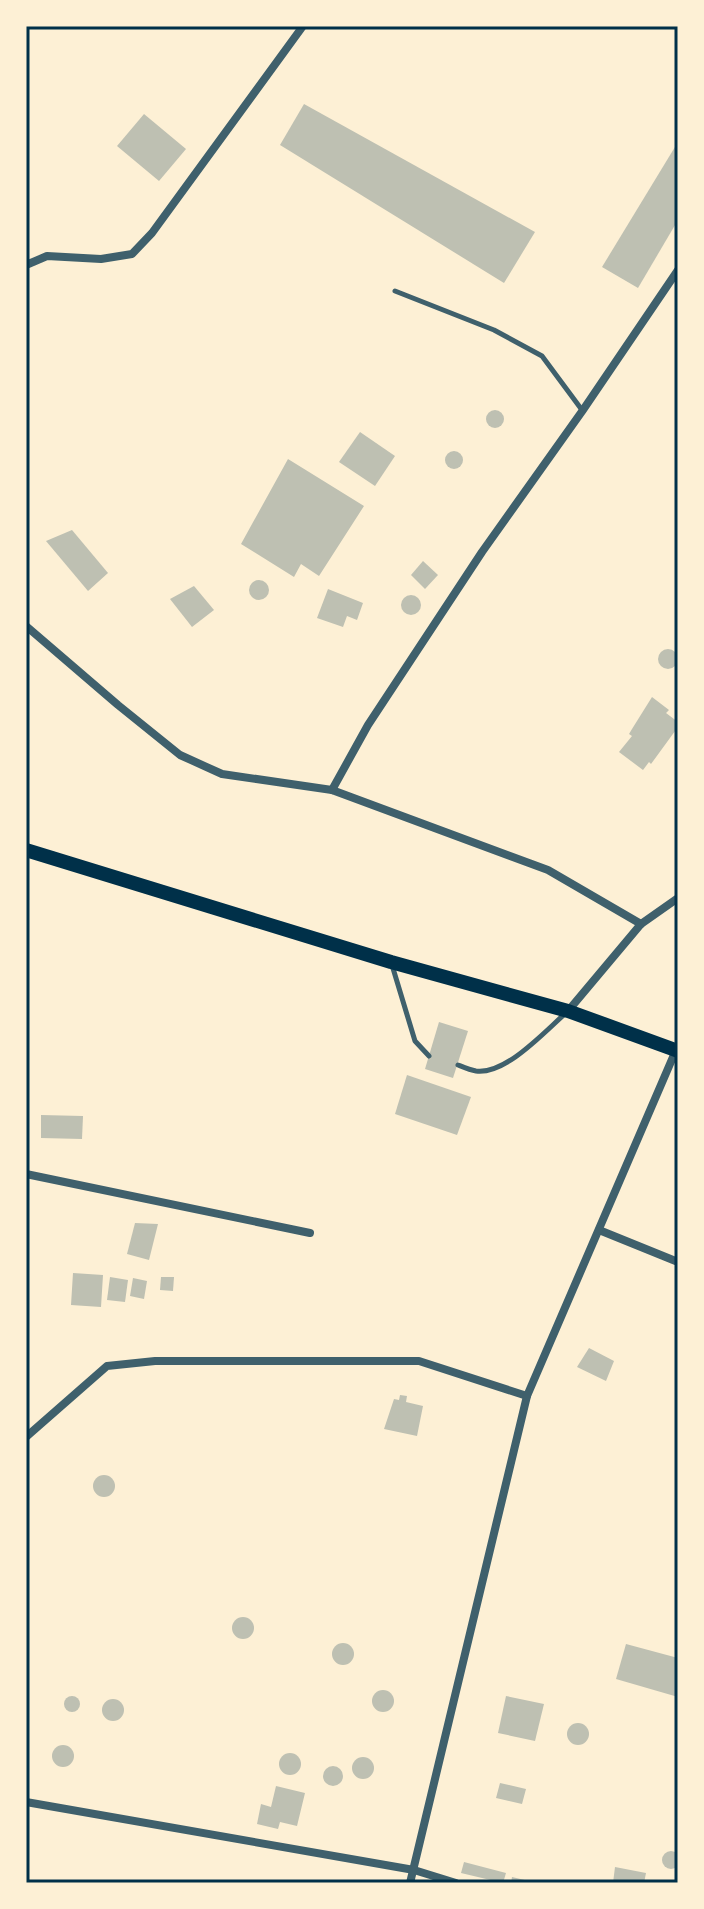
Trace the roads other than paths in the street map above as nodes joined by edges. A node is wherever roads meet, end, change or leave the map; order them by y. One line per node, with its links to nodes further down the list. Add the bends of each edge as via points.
1 (303, 26): 2 (street, via 132,254 101,259 47,256)
2 (26, 265)
3 (678, 270): 5 (street)
4 (395, 291): 5 (lane, via 494,330 542,356)
5 (583, 410): 7 (street, via 473,565 368,725)
6 (26, 626): 7 (street, via 180,755 222,774)
7 (332, 790): 10 (street, via 548,870)
8 (26, 850): 11 (main road)
9 (678, 898): 10 (street)
10 (641, 924): 12 (street)
11 (391, 962): 12 (main road); 14 (lane, via 415,1041)
12 (568, 1011): 13 (main road); 15 (lane, via 499,1068 478,1071)
13 (677, 1051): 17 (street)
14 (429, 1056)
15 (458, 1065)
16 (26, 1174): 18 (street)
17 (599, 1230): 19 (street); 20 (street)
18 (310, 1233)
19 (678, 1262)
20 (527, 1396): 21 (street, via 419,1361 155,1361 107,1366); 23 (street)
21 (26, 1437)
22 (26, 1802): 23 (street)
23 (414, 1870): 24 (street); 25 (street)
24 (410, 1883)
25 (456, 1883)

